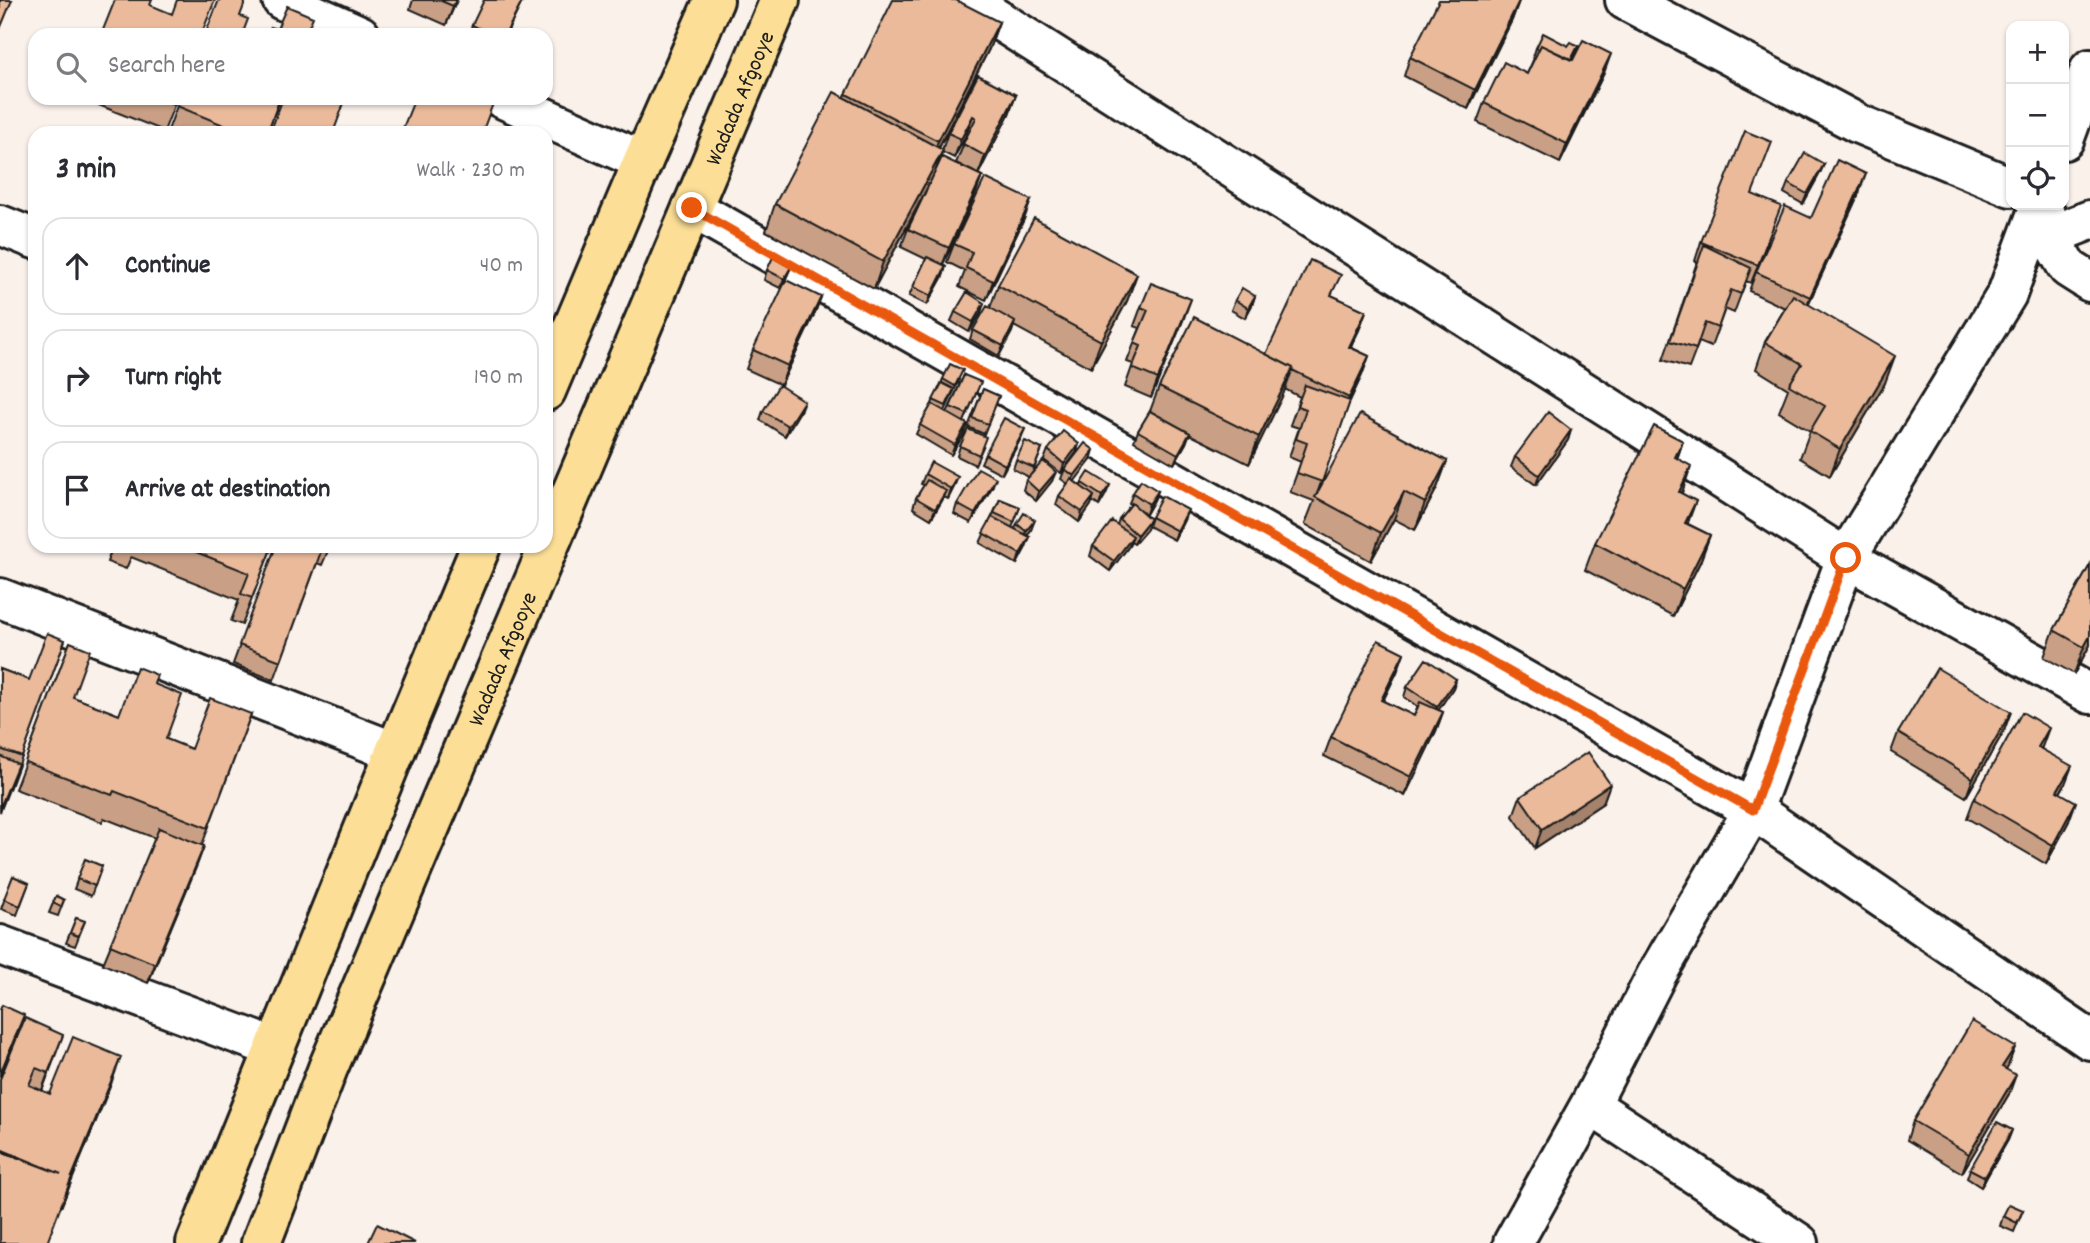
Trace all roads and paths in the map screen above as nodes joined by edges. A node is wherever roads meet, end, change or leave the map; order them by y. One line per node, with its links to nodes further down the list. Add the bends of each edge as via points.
1 (282, 0): 6 (street)
2 (714, 0): 10 (highway)
3 (780, 0): 12 (highway, Wadada Afgooye)
4 (967, 0): 22 (street)
5 (1625, 0): 11 (street, via 1859,124)
6 (344, 28)
7 (2090, 69): 9 (street)
8 (517, 105): 10 (street)
9 (2069, 126)
10 (643, 161): 18 (highway)
11 (2006, 185)
12 (692, 208): 19 (highway, Wadada Afgooye); 26 (street)
13 (2044, 215): 14 (street); 17 (street, via 2068,268); 22 (street, via 2007,294)
14 (2090, 220)
15 (0, 225): 16 (street)
16 (28, 236)
17 (2090, 282)
18 (553, 374)
19 (553, 536)
20 (478, 553): 25 (highway)
21 (546, 553): 32 (highway, Wadada Afgooye, via 328,1068)
22 (1846, 558): 24 (street); 26 (street)
23 (0, 598): 25 (street)
24 (2090, 694)
25 (395, 752): 29 (highway)
26 (1753, 810): 28 (street); 30 (street, via 1657,974)
27 (0, 945): 29 (street)
28 (2090, 1040)
29 (275, 1048): 31 (highway)
30 (1590, 1105): 33 (street); 34 (street)
31 (196, 1243)
32 (261, 1243)
33 (1513, 1243)
34 (1799, 1243)

